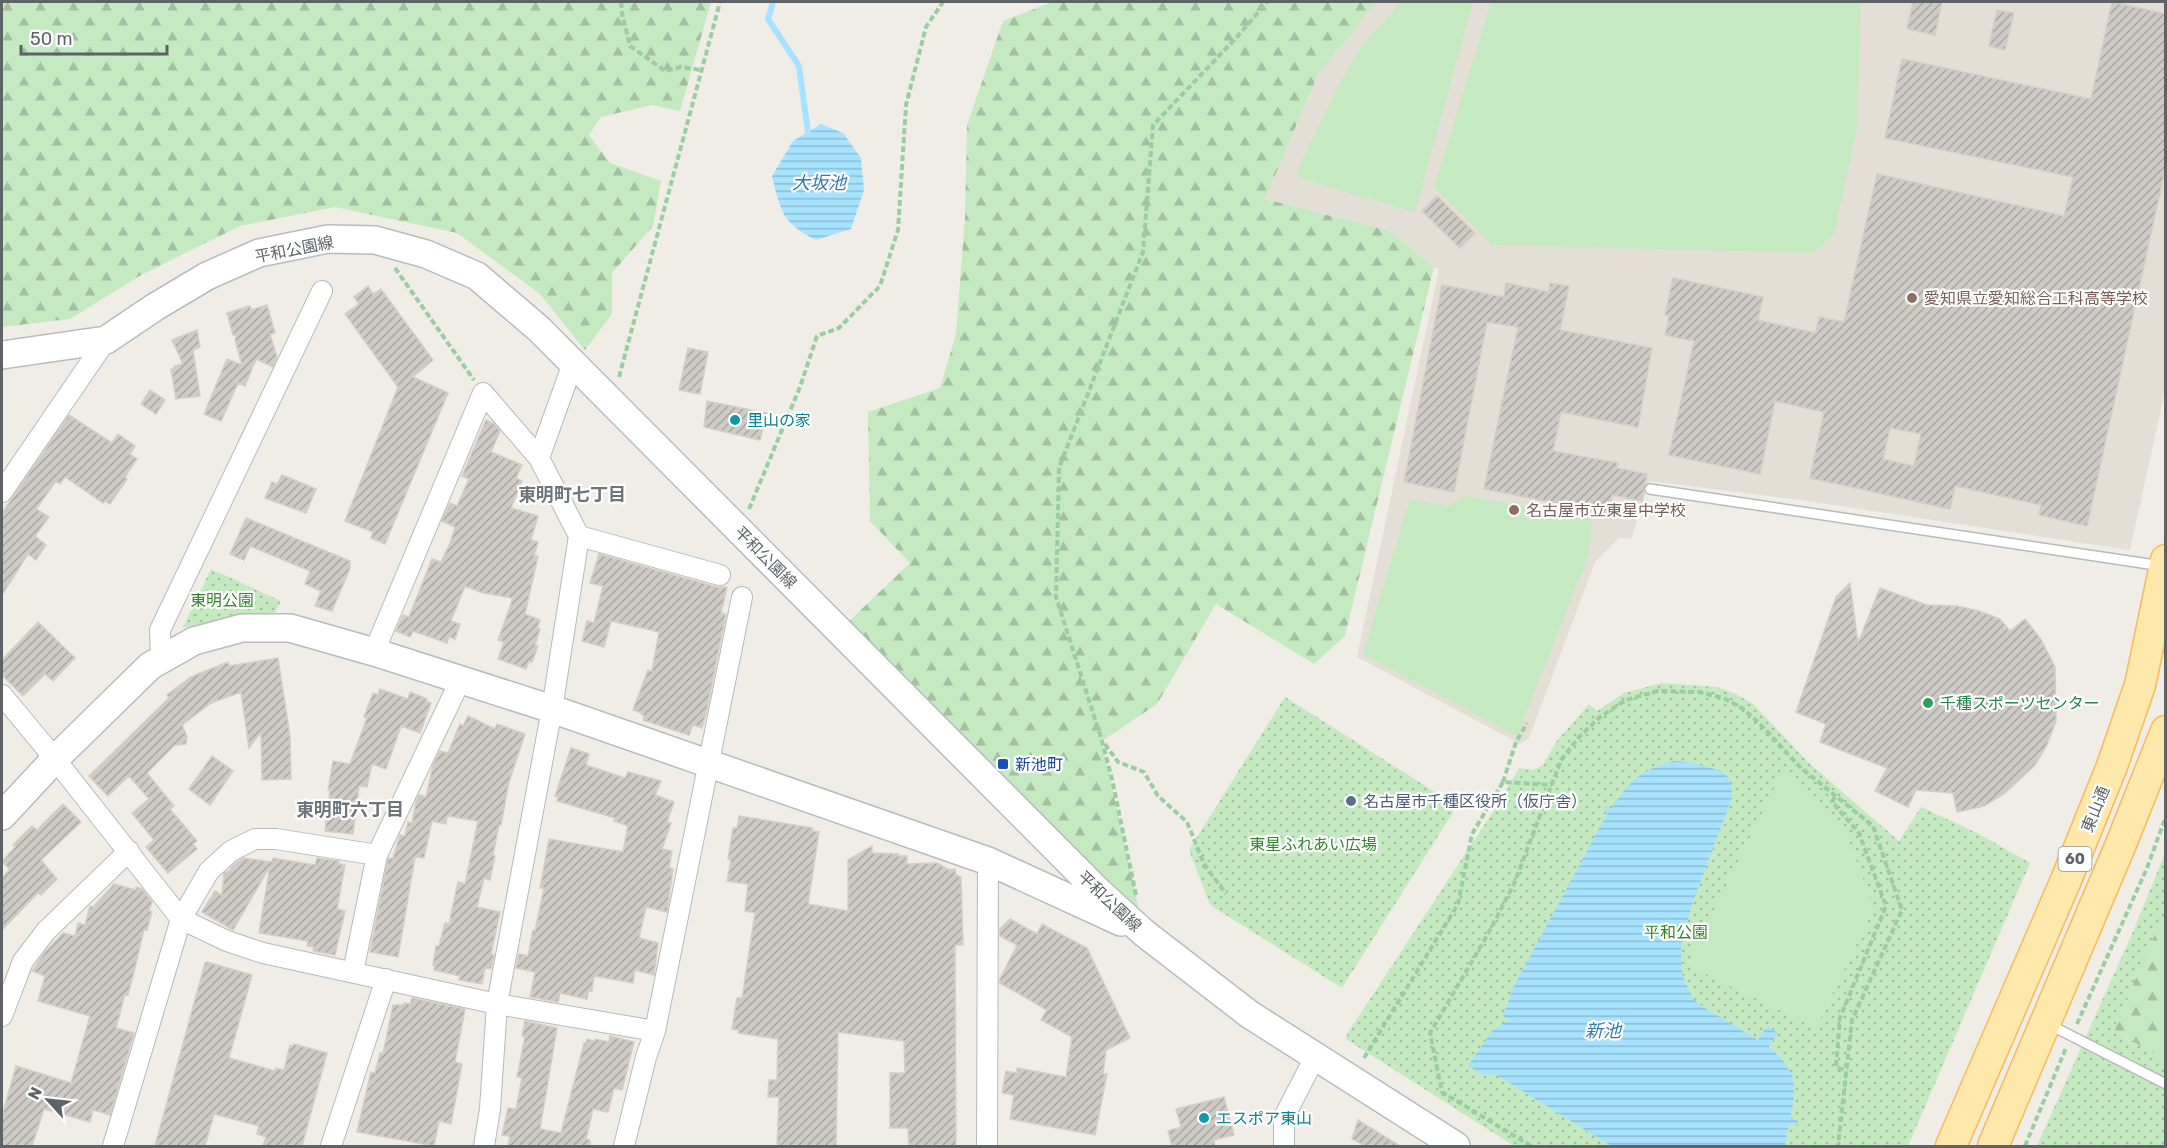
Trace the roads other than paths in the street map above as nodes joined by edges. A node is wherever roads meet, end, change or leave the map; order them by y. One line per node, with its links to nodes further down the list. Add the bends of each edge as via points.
1 (322, 291): 13 (street, via 160,630)
2 (106, 340): 3 (street, 平和公園線); 4 (street, 平和公園線, via 207,276 259,253 328,239 375,240 426,254 477,276); 7 (street)
3 (2, 356)
4 (573, 363): 5 (street); 25 (street, 平和公園線)
5 (539, 458): 8 (street); 12 (street, via 483,393)
6 (1650, 489): 9 (lane)
7 (2, 492)
8 (579, 537): 10 (street); 16 (street)
9 (2165, 563): 41 (main road, 東山通 / 60, via 2140,686 2112,766)
10 (720, 575)
11 (742, 597): 19 (street)
12 (374, 652): 13 (street, via 290,628 242,628 194,641); 14 (street)
13 (160, 660): 18 (street)
14 (460, 681): 16 (street); 22 (street)
15 (2, 694): 18 (street)
16 (552, 709): 19 (street); 28 (street)
17 (2166, 731): 30 (main road, 60)
18 (55, 759): 20 (street); 21 (street)
19 (708, 765): 23 (street); 31 (street)
20 (2, 816)
21 (129, 851): 24 (street); 29 (street, via 46,931 24,961)
22 (377, 855): 24 (street, via 255,839 231,851 209,871); 26 (street)
23 (988, 861): 25 (street); 38 (street)
24 (181, 919): 26 (street, via 263,953); 34 (street)
25 (1144, 933): 32 (street, 平和公園線, via 1249,1014)
26 (353, 972): 27 (street)
27 (386, 979): 28 (street); 35 (street)
28 (497, 1004): 31 (street); 36 (street)
29 (2, 1016)
30 (2045, 1023): 33 (lane); 42 (main road, 60)
31 (655, 1031): 37 (street)
32 (1315, 1057): 39 (street, via 1284,1117); 40 (street, 平和公園線)
33 (2166, 1084)
34 (113, 1146)
35 (331, 1146)
36 (484, 1146)
37 (624, 1146)
38 (987, 1146)
39 (1284, 1146)
40 (1456, 1146)
41 (1951, 1146)
42 (1993, 1146)

